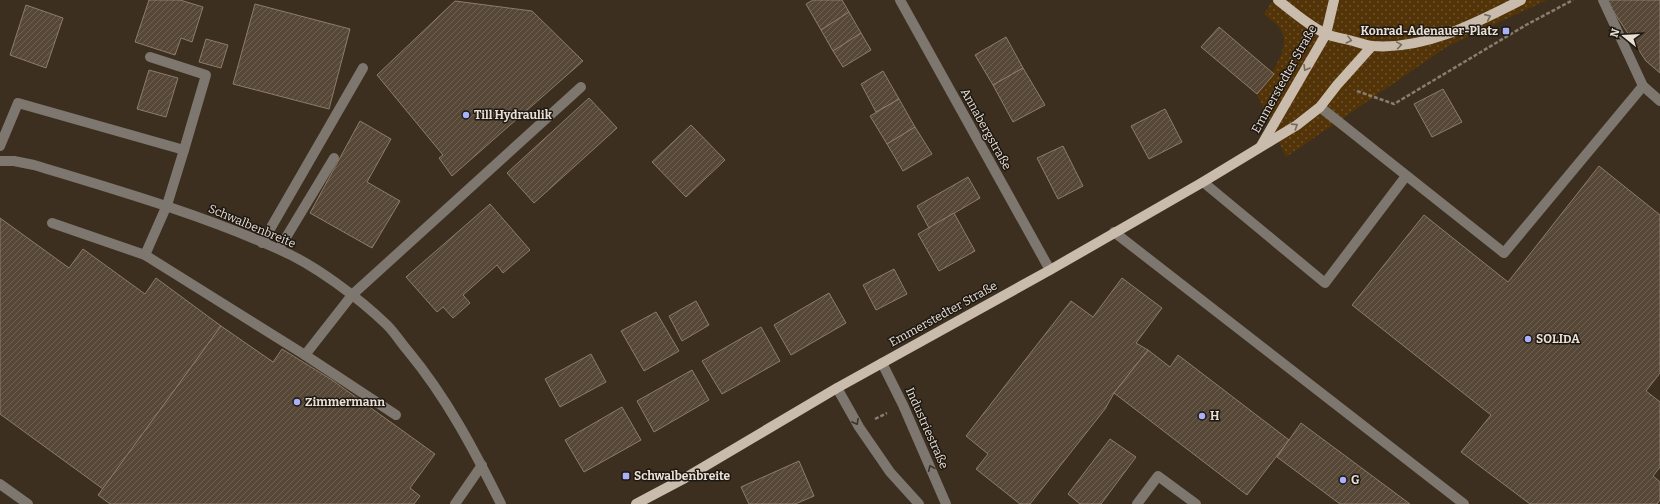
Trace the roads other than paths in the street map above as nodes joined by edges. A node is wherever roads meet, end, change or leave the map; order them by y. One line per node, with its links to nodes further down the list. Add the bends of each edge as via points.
1 (900, 0): 27 (street, Annabergstraße)
2 (1278, 0): 6 (main road)
3 (1334, 0): 6 (main road, Emmerstedter Straße)
4 (1521, 0): 7 (main road, one-way to 4, via 1425,41 1494,14)
5 (1604, 0): 10 (street)
6 (1326, 34): 7 (main road, one-way to 7); 15 (main road, Emmerstedter Straße, one-way to 15)
7 (1372, 46): 13 (main road, Emmerstedter Straße)
8 (150, 57): 16 (street, via 206,76)
9 (363, 68): 24 (street)
10 (1643, 86): 12 (street); 19 (street, via 1504,253)
11 (580, 88): 28 (street)
12 (1660, 101)
13 (1320, 107): 15 (main road, Emmerstedter Straße, one-way to 13, via 1298,125); 19 (street)
14 (0, 146): 16 (street, via 18,103)
15 (1261, 146): 20 (main road, Emmerstedter Straße)
16 (184, 150): 21 (street)
17 (334, 158): 25 (street)
18 (0, 161): 21 (street, Schwalbenbreite, via 34,165)
19 (1406, 176): 20 (street, via 1325,282)
20 (1203, 182): 23 (main road, Emmerstedter Straße)
21 (167, 206): 24 (street, Schwalbenbreite); 26 (street)
22 (52, 223): 26 (street)
23 (1114, 232): 27 (main road, Emmerstedter Straße); 43 (street)
24 (262, 242): 25 (street, Schwalbenbreite)
25 (279, 249): 28 (street, Schwalbenbreite, via 307,264)
26 (145, 255): 29 (street)
27 (1050, 270): 30 (main road, Emmerstedter Straße)
28 (352, 295): 29 (street); 33 (street, Schwalbenbreite, via 388,326 419,364 452,411)
29 (305, 355): 32 (street)
30 (882, 363): 31 (main road, Emmerstedter Straße); 40 (street, Industriestraße, one-way to 30)
31 (837, 388): 38 (main road, Emmerstedter Straße); 39 (street, one-way to 39, via 859,428 890,472)
32 (396, 415)
33 (482, 465): 36 (street); 37 (street, Schwalbenbreite)
34 (0, 484): 35 (street)
35 (28, 504)
36 (455, 504)
37 (501, 504)
38 (636, 504)
39 (919, 504)
40 (946, 504)
41 (1137, 504): 42 (street, via 1158,476)
42 (1196, 504)
43 (1464, 504)

